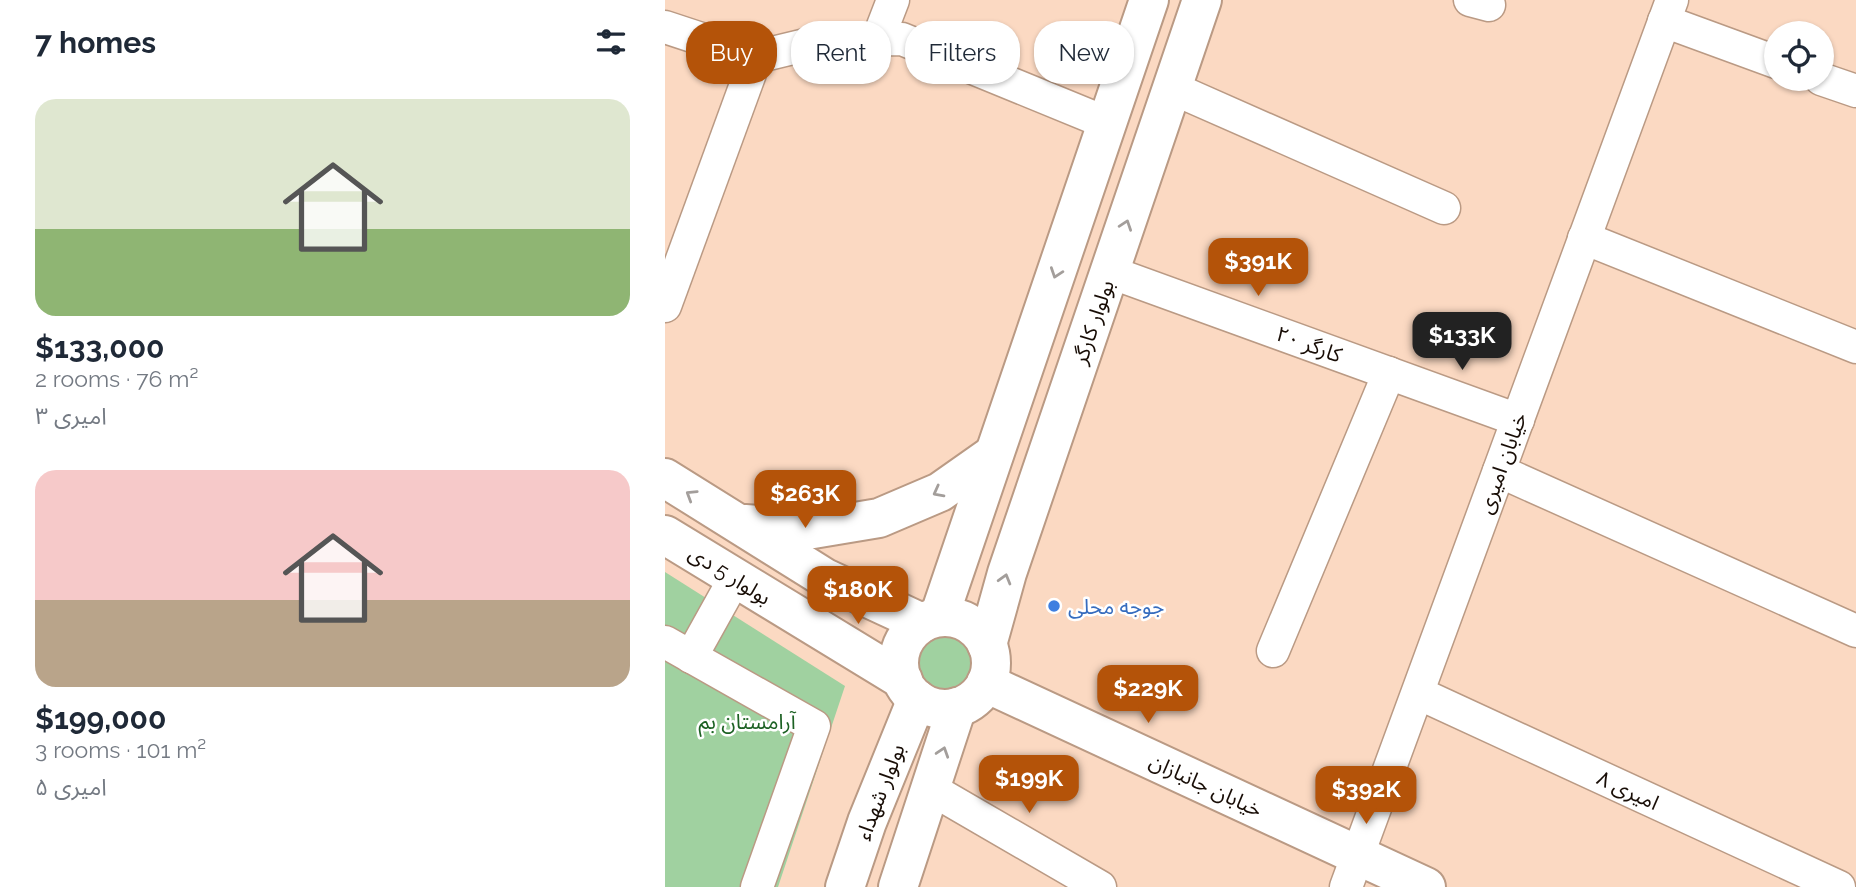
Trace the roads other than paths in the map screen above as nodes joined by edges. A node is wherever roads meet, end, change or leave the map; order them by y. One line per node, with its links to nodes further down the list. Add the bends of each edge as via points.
1 (893, 0): 5 (street)
2 (1149, 0): 14 (main road)
3 (1202, 0): 12 (main road, بولوار کارگر)
4 (1668, 11): 9 (street); 16 (street, خیابان امیری)
5 (885, 21)
6 (665, 27): 7 (street)
7 (686, 34)
8 (891, 39): 14 (street, via 902,39)
9 (1764, 56)
10 (746, 84): 18 (street)
11 (1834, 84): 13 (street)
12 (1172, 88): 15 (street); 17 (main road, بولوار کارگر, one-way to 12)
13 (1856, 92)
14 (1107, 123): 22 (main road, one-way to 22)
15 (1444, 208)
16 (1584, 238): 19 (street); 21 (street, خیابان امیری)
17 (1110, 272): 20 (street, کارگر ۲۰); 32 (main road, بولوار کارگر, one-way to 17, via 1007,573)
18 (665, 306)
19 (1856, 347)
20 (1389, 373): 21 (street, کارگر ۲۰); 34 (street)
21 (1518, 420): 23 (street, خیابان امیری)
22 (994, 454): 25 (main road, one-way to 25, via 940,492 879,518 813,529); 30 (main road)
23 (1499, 471): 31 (street); 37 (street, خیابان امیری)
24 (665, 478): 25 (main road, one-way to 24)
25 (739, 524): 28 (main road)
26 (665, 534): 27 (main road, بولوار 5 دی)
27 (735, 578): 29 (main road, بولوار 5 دی); 33 (street)
28 (825, 578): 29 (main road, via 836,592 833,611 818,621); 30 (main road)
29 (800, 618): 36 (main road, بولوار 5 دی)
30 (930, 620): 32 (main road, via 957,618 977,630); 36 (main road, via 912,630 902,645 899,662)
31 (1856, 631)
32 (987, 645): 35 (main road, via 991,662)
33 (672, 649): 43 (street, via 814,726)
34 (1273, 651)
35 (986, 683): 38 (main road, via 976,696); 42 (main road, خیابان جانبازان)
36 (910, 689): 38 (main road, via 939,708); 40 (main road, بولوار شهداء)
37 (1417, 693): 42 (street, خیابان امیری); 48 (street, امیری ۸)
38 (957, 707): 39 (main road, one-way to 38)
39 (931, 789): 41 (main road); 46 (street)
40 (867, 822): 41 (main road, via 881,808 900,807 914,821); 44 (main road, بولوار شهداء)
41 (915, 841): 45 (main road)
42 (1352, 871): 47 (main road, خیابان جانبازان)
43 (757, 887)
44 (845, 887)
45 (898, 887)
46 (1100, 887)
47 (1426, 887)
48 (1839, 887)

